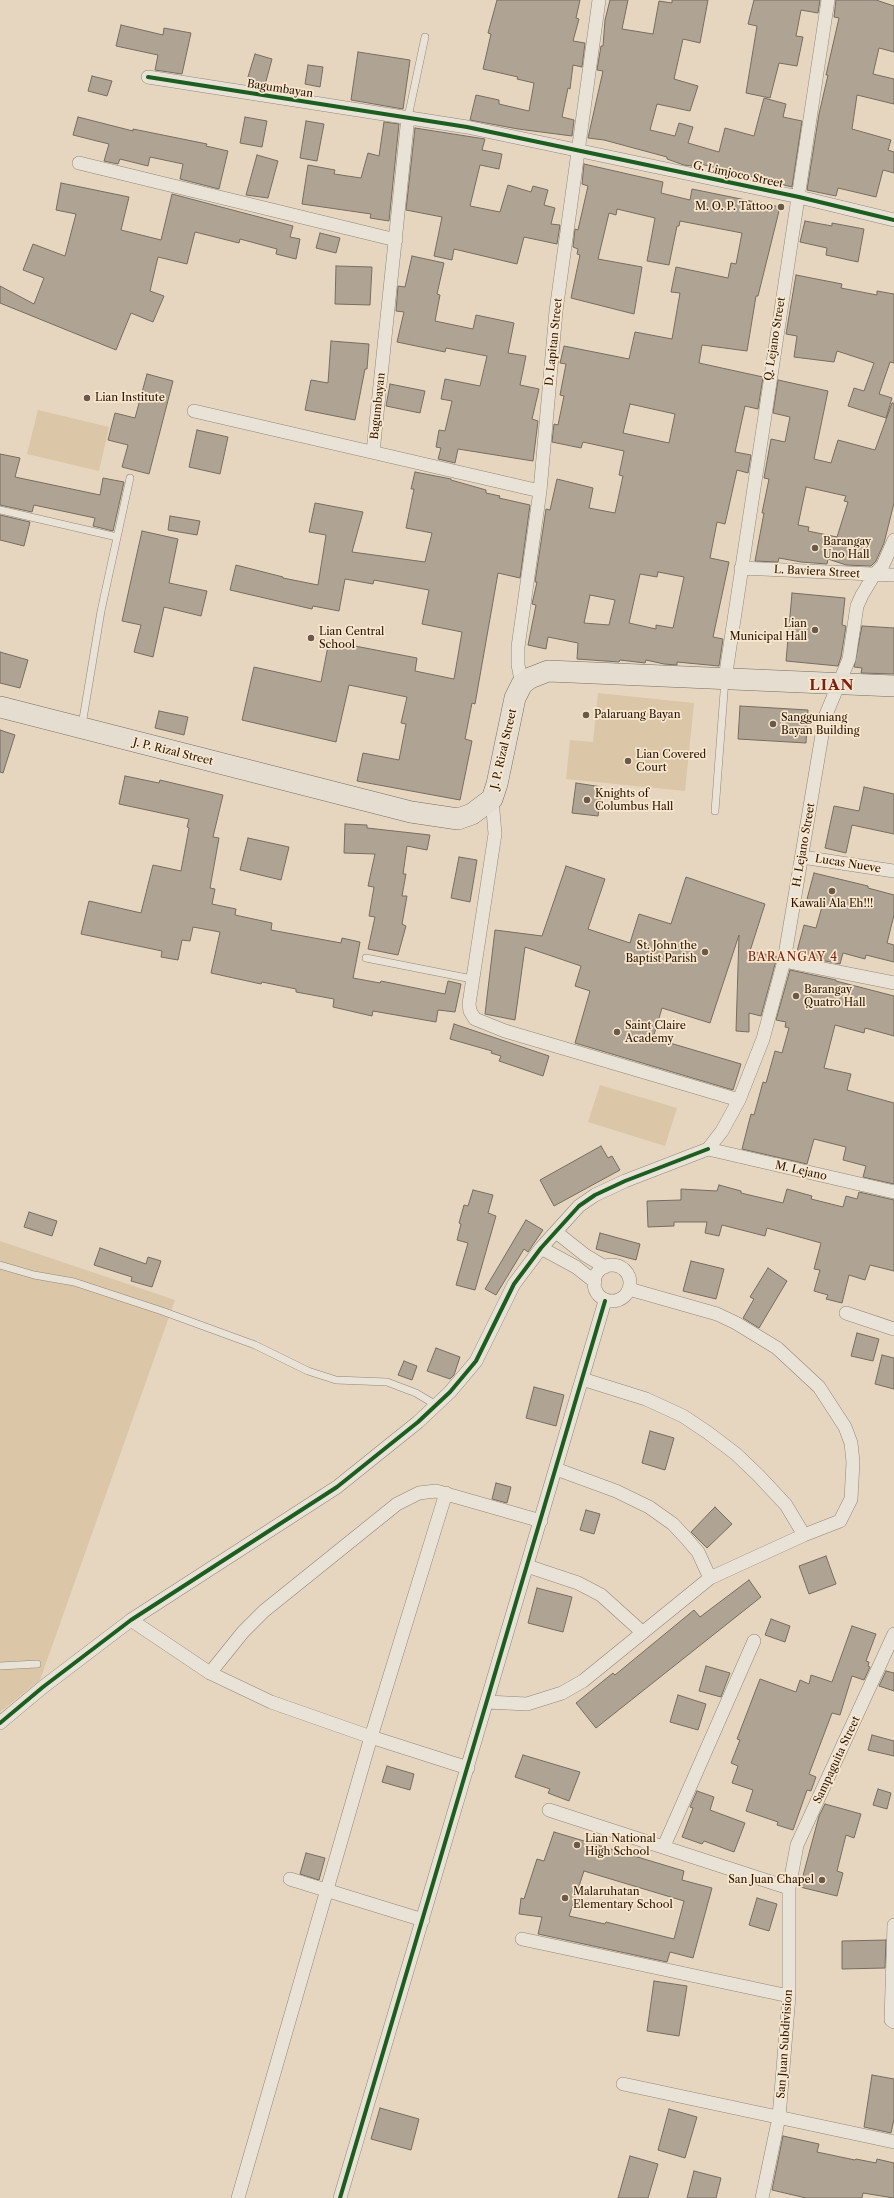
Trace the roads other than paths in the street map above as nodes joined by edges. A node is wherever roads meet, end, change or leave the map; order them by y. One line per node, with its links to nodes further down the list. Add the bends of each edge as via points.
1 (599, 0): 6 (street, D. Lapitan Street)
2 (828, 0): 8 (street, Q. Lejano Street)
3 (425, 37): 5 (lane)
4 (148, 77): 5 (street, Bagumbayan)
5 (408, 117): 6 (street, G. Limjoco Street, via 467,127); 10 (street, Bagumbayan)
6 (578, 152): 8 (street, G. Limjoco Street); 14 (street, D. Lapitan Street, via 556,311)
7 (79, 164): 10 (street)
8 (799, 197): 9 (street, G. Limjoco Street); 18 (street, Q. Lejano Street)
9 (894, 220)
10 (396, 240): 12 (street, Bagumbayan)
11 (194, 411): 12 (street, Bagumbayan)
12 (373, 452): 14 (street, Bagumbayan)
13 (130, 478): 16 (lane)
14 (540, 491): 22 (street, D. Lapitan Street, via 518,647)
15 (0, 510): 16 (lane)
16 (117, 537): 26 (lane, via 101,611)
17 (894, 540): 19 (street, H. Lejano Street, via 883,566)
18 (741, 568): 19 (street, L. Baviera Street); 21 (street, Q. Lejano Street)
19 (874, 575): 20 (street, L. Baviera Street); 23 (street, H. Lejano Street, via 857,606 849,659)
20 (894, 575)
21 (725, 679): 22 (main road, via 548,671); 23 (main road); 28 (lane)
22 (522, 684): 27 (main road, J. P. Rizal Street, via 515,698)
23 (840, 684): 24 (main road); 29 (street, H. Lejano Street, via 825,717)
24 (894, 686)
25 (0, 707): 26 (main road, J. P. Rizal Street)
26 (81, 729): 27 (main road, J. P. Rizal Street, via 443,818 458,819 472,814)
27 (492, 799): 33 (street, via 495,834)
28 (715, 811)
29 (802, 857): 30 (street, Lucas Nueve); 32 (street, H. Lejano Street)
30 (894, 871)
31 (366, 958): 33 (lane)
32 (784, 961): 34 (street); 35 (street, H. Lejano Street, via 763,1039)
33 (472, 979): 35 (street, via 468,1004 470,1012 475,1019 487,1025)
34 (894, 983)
35 (739, 1100): 36 (street, H. Lejano Street, via 722,1131)
36 (708, 1149): 37 (street, M. Lejano); 38 (street, via 595,1195 579,1206)
37 (894, 1192)
38 (556, 1232): 39 (street); 41 (street)
39 (541, 1248): 42 (street, via 576,1267); 48 (street, via 514,1284 476,1361)
40 (0, 1265): 48 (lane, via 34,1275 74,1282 162,1310 255,1345 308,1371 336,1380 387,1382 416,1393)
41 (605, 1267): 42 (street, via 598,1273); 43 (street, via 617,1266 627,1272)
42 (595, 1282): 44 (street, via 597,1293)
43 (630, 1289): 44 (street, via 620,1300); 52 (street, via 717,1314 736,1323 777,1348 819,1387 845,1427 851,1443 851,1499 840,1521)
44 (606, 1301): 47 (street)
45 (846, 1313): 46 (street)
46 (894, 1329)
47 (582, 1379): 49 (street); 52 (street, via 646,1399 683,1416 707,1432 736,1454 763,1480 786,1505)
48 (436, 1405): 55 (street, via 373,1460 337,1487)
49 (556, 1469): 51 (street); 54 (street, via 616,1491 649,1507 673,1524 686,1538 698,1552)
50 (446, 1493): 51 (street); 61 (street, via 419,1493 397,1504 264,1611 243,1632); 64 (street)
51 (541, 1521): 53 (street)
52 (804, 1535): 54 (street)
53 (527, 1566): 56 (street, via 578,1583 601,1595); 62 (street)
54 (710, 1578): 56 (street)
55 (131, 1620): 61 (street); 63 (street)
56 (642, 1632): 62 (street, via 583,1681 562,1693 527,1704)
57 (894, 1634): 69 (street, Sampaguita Street, via 797,1845)
58 (754, 1641): 67 (street)
59 (37, 1664): 60 (lane)
60 (0, 1666)
61 (210, 1673): 64 (street, via 271,1702)
62 (487, 1702): 65 (street)
63 (0, 1723)
64 (371, 1737): 65 (street); 70 (street)
65 (468, 1768): 71 (street)
66 (549, 1810): 67 (street)
67 (664, 1846): 69 (street)
68 (290, 1879): 70 (street)
69 (789, 1888): 74 (street, San Juan Subdivision)
70 (327, 1890): 71 (street); 79 (street)
71 (423, 1920): 80 (street)
72 (894, 1925): 75 (street)
73 (522, 1939): 74 (street)
74 (789, 1996): 77 (street, San Juan Subdivision)
75 (894, 2022)
76 (623, 2084): 77 (street)
77 (779, 2117): 78 (street); 81 (street, San Juan Subdivision)
78 (894, 2142)
79 (238, 2198)
80 (340, 2198)
81 (762, 2198)

